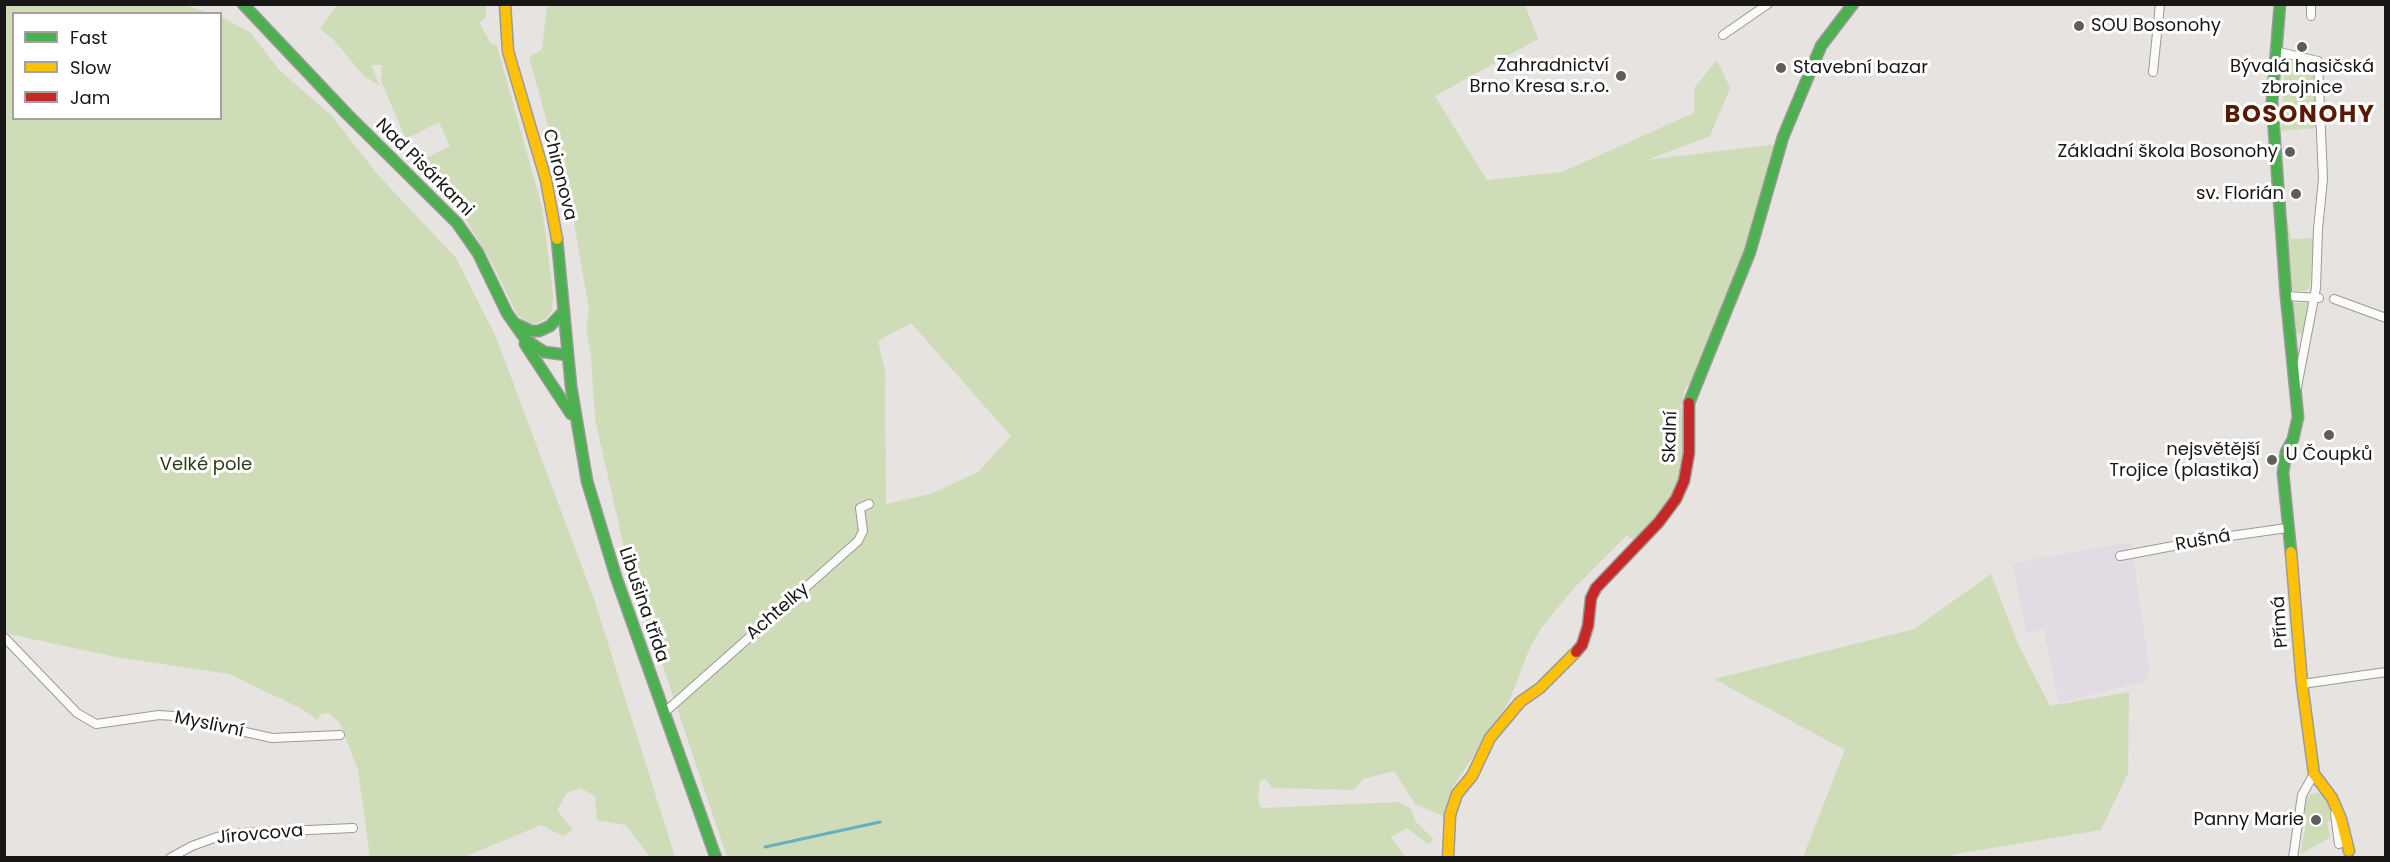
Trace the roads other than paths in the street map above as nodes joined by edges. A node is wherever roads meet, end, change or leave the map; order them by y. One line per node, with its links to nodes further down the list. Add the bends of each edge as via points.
1 (243, 4): 17 (street, Nad Pisárkami, via 458,223 478,253)
2 (505, 4): 15 (street, Chironova, via 508,51 552,207)
3 (1768, 4): 9 (street)
4 (1853, 4): 36 (street, Skalní, via 1821,46 1783,137 1750,252 1688,405 1689,453 1676,499 1596,588 1582,645 1540,688 1520,702 1490,738 1472,776 1457,795 1450,815)
5 (2160, 4): 11 (street)
6 (2280, 4): 10 (street, Přímá)
7 (2311, 4): 8 (street)
8 (2311, 16)
9 (1723, 35)
10 (2275, 51): 12 (street, Přímá, via 2272,102); 13 (street, via 2318,61 2323,178)
11 (2153, 72)
12 (2286, 296): 13 (street); 19 (street, Přímá)
13 (2316, 298): 19 (street)
14 (2334, 299): 16 (street)
15 (564, 311): 17 (street, via 539,331); 18 (street, Chironova)
16 (2383, 318)
17 (511, 321): 18 (street, Nad Pisárkami, via 534,347); 20 (street, via 564,400)
18 (567, 355): 20 (street, Libušina třída)
19 (2296, 392): 22 (street, Přímá, via 2298,417 2283,473)
20 (576, 425): 27 (street, Libušina třída, via 605,545)
21 (869, 504): 27 (street, Achtelky, via 860,508 863,531 858,541)
22 (2287, 528): 23 (street, Rušná); 26 (street, Přímá)
23 (2120, 556)
24 (4, 638): 28 (street, Myslivní, via 77,713 96,724 159,715 272,738)
25 (2385, 672): 26 (street)
26 (2302, 684): 29 (street, Přímá)
27 (665, 712): 35 (street, Libušina třída)
28 (340, 735)
29 (2314, 774): 30 (street, Přímá); 37 (street, via 2302,795)
30 (2332, 798): 32 (street, Přímá); 33 (street, Přímá)
31 (353, 828): 34 (street, Jírovcova, via 225,835)
32 (2338, 844)
33 (2349, 851)
34 (170, 858)
35 (716, 858)
36 (1448, 858)
37 (2293, 858)

